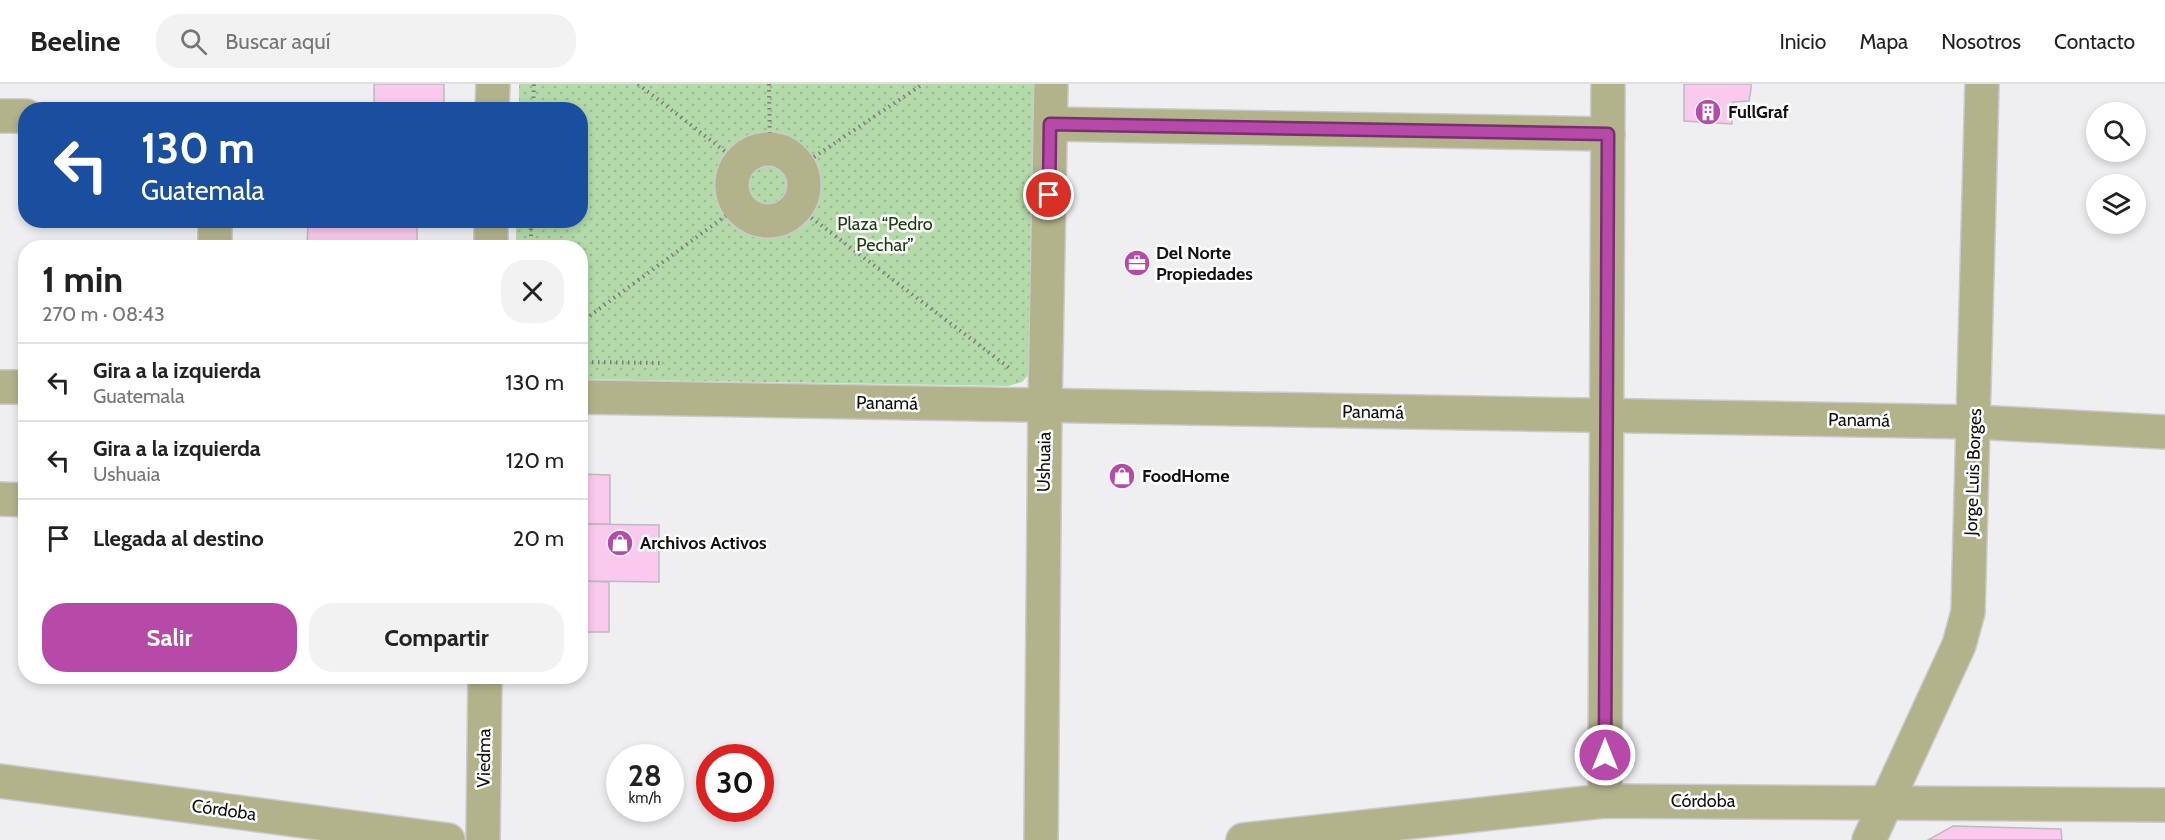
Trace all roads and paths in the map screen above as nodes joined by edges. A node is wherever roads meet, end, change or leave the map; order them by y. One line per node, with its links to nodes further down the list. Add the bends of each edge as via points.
1 (493, 84): 9 (street)
2 (534, 84): 10 (path)
3 (638, 84): 16 (path)
4 (769, 84): 15 (path)
5 (923, 84): 17 (path)
6 (1051, 84): 13 (street, Ushuaia)
7 (1608, 84): 14 (street)
8 (1982, 84): 31 (street, Jorge Luis Borges)
9 (492, 102)
10 (533, 102)
11 (0, 116): 12 (street)
12 (18, 116)
13 (1050, 124): 14 (street); 29 (street, Ushuaia)
14 (1608, 134): 30 (street)
15 (770, 150): 16 (street, via 754,153); 17 (street, via 784,153)
16 (740, 163): 18 (street, via 733,189)
17 (799, 167): 19 (street, via 804,187)
18 (739, 206): 19 (street, via 756,219 768,221 788,215); 20 (path)
19 (797, 207): 25 (path)
20 (588, 317)
21 (1012, 358): 25 (path)
22 (588, 362): 23 (path)
23 (664, 363)
24 (1000, 370): 25 (path)
25 (1011, 370)
26 (0, 387): 27 (street)
27 (18, 387)
28 (588, 398): 29 (street, Panamá)
29 (1045, 406): 30 (street, Panamá); 42 (street, Ushuaia)
30 (1606, 416): 31 (street, Panamá); 37 (street)
31 (1974, 422): 32 (street, Panamá); 38 (street, Jorge Luis Borges, via 1968,612 1959,645)
32 (2165, 432)
33 (0, 499): 34 (street)
34 (18, 500)
35 (485, 684): 41 (street, Viedma)
36 (0, 781): 40 (street, Córdoba)
37 (1605, 801): 38 (street, Córdoba); 43 (street, Córdoba)
38 (1889, 801): 39 (street, Córdoba); 44 (street, Jorge Luis Borges)
39 (2165, 805)
40 (448, 840)
41 (483, 840)
42 (1041, 840)
43 (1243, 840)
44 (1869, 840)

